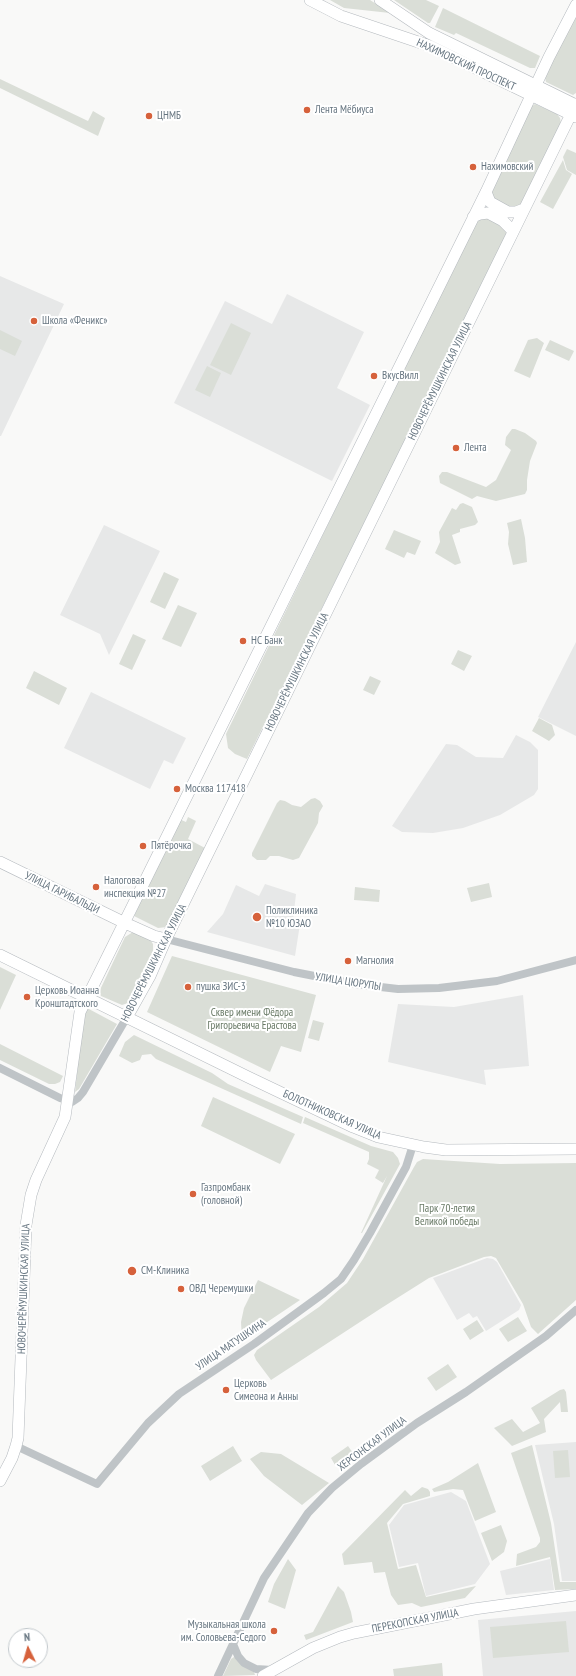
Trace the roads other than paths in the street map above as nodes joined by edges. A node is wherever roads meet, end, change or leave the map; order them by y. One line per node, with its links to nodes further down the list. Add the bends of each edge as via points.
1 (310, 0): 5 (street, НАХИМОВСКИЙ ПРОСПЕКТ, via 341,16)
2 (380, 0): 4 (street, НАХИМОВСКИЙ ПРОСПЕКТ)
3 (576, 5): 6 (street, НОВОЧЕРЁМУШКИНСКАЯ УЛИЦА)
4 (417, 25): 5 (street, via 420,33); 6 (street, НАХИМОВСКИЙ ПРОСПЕКТ)
5 (411, 39): 6 (street, НАХИМОВСКИЙ ПРОСПЕКТ)
6 (533, 90): 7 (street, НАХИМОВСКИЙ ПРОСПЕКТ); 8 (street, НОВОЧЕРЁМУШКИНСКАЯ УЛИЦА)
7 (575, 109): 9 (street, НОВОЧЕРЁМУШКИНСКАЯ УЛИЦА)
8 (486, 192): 9 (street, via 490,202 508,212); 10 (street, НОВОЧЕРЁМУШКИНСКАЯ УЛИЦА)
9 (524, 209): 11 (street, НОВОЧЕРЁМУШКИНСКАЯ УЛИЦА)
10 (473, 217): 11 (street, via 488,214 503,221); 13 (street, НОВОЧЕРЁМУШКИНСКАЯ УЛИЦА)
11 (513, 232): 14 (street, НОВОЧЕРЁМУШКИНСКАЯ УЛИЦА)
12 (0, 862): 13 (street, УЛИЦА ГАРИБАЛЬДИ)
13 (125, 923): 14 (street, УЛИЦА ЦЮРУПЫ); 17 (street, НОВОЧЕРЁМУШКИНСКАЯ УЛИЦА)
14 (166, 939): 16 (street, УЛИЦА ЦЮРУПЫ, via 294,972 355,984 398,989 439,988 497,981); 18 (street, НОВОЧЕРЁМУШКИНСКАЯ УЛИЦА, via 150,976)
15 (0, 955): 17 (street)
16 (576, 960)
17 (87, 998): 18 (street); 20 (street, НОВОЧЕРЁМУШКИНСКАЯ УЛИЦА, via 78,1017)
18 (127, 1017): 20 (street, НОВОЧЕРЁМУШКИНСКАЯ УЛИЦА, via 81,1096 72,1102); 21 (street, БОЛОТНИКОВСКАЯ УЛИЦА, via 353,1127 378,1137)
19 (0, 1068): 20 (street)
20 (68, 1101): 24 (street, НОВОЧЕРЁМУШКИНСКАЯ УЛИЦА, via 65,1117 33,1188 26,1225)
21 (413, 1145): 22 (street, БОЛОТНИКОВСКАЯ УЛИЦА, via 462,1150); 24 (street, УЛИЦА МАТУШКИНА, via 402,1174 341,1279 260,1339 179,1394 148,1423 97,1484)
22 (576, 1149)
23 (576, 1310): 27 (street, ХЕРСОНСКАЯ УЛИЦА, via 549,1334 417,1423 360,1464 332,1488 308,1513 264,1578)
24 (16, 1446): 25 (street, НОВОЧЕРЁМУШКИНСКАЯ УЛИЦА)
25 (0, 1481)
26 (576, 1595): 28 (street, ПЕРЕКОПСКАЯ УЛИЦА, via 474,1609 354,1633 298,1655)
27 (234, 1644): 28 (street, via 238,1656 250,1666); 29 (street, ХЕРСОНСКАЯ УЛИЦА)
28 (268, 1673)
29 (218, 1676)

